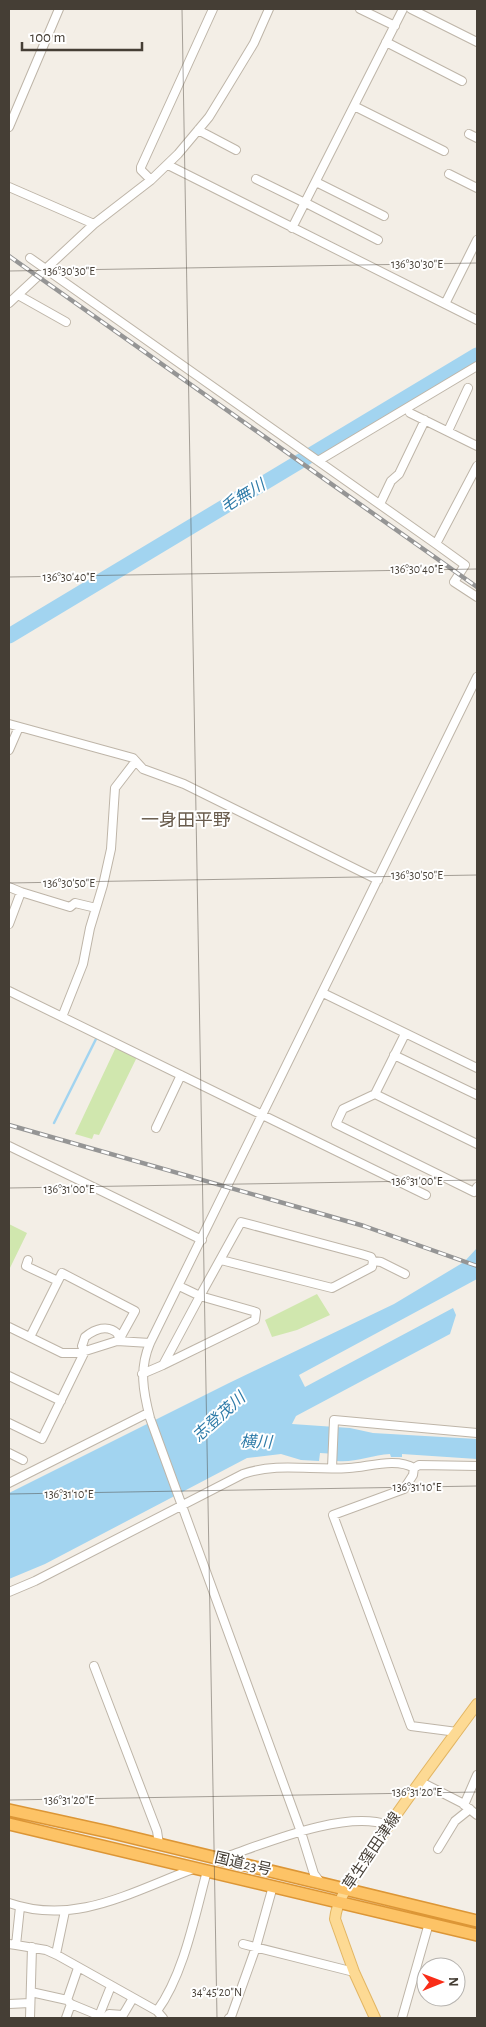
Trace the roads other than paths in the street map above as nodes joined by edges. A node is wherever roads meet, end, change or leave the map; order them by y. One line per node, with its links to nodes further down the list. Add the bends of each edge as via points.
1 (59, 9): 12 (street)
2 (213, 9): 21 (street, via 141,167)
3 (269, 9): 13 (street, via 254,43)
4 (360, 9): 7 (street)
5 (403, 9): 7 (street)
6 (411, 9): 9 (street)
7 (395, 26): 8 (street)
8 (386, 42): 10 (street); 11 (street)
9 (477, 42)
10 (462, 81)
11 (354, 106): 17 (street); 22 (street)
12 (9, 126)
13 (198, 130): 16 (street); 18 (street)
14 (469, 134): 15 (street)
15 (477, 138)
16 (236, 150)
17 (444, 150)
18 (168, 165): 21 (street); 28 (street)
19 (449, 174): 24 (street)
20 (256, 179): 25 (street)
21 (151, 180): 27 (street)
22 (316, 182): 25 (street); 26 (street)
23 (9, 187): 27 (street)
24 (477, 188)
25 (306, 203): 28 (street); 29 (street)
26 (384, 216)
27 (94, 224): 32 (street)
28 (292, 228): 35 (street)
29 (378, 240)
30 (477, 240): 35 (street)
31 (30, 258): 32 (street)
32 (44, 269): 33 (street); 44 (street)
33 (18, 295): 34 (street); 37 (street)
34 (9, 303)
35 (445, 304): 36 (street)
36 (477, 320)
37 (66, 322)
38 (477, 366): 44 (street)
39 (468, 388): 42 (street)
40 (410, 413): 41 (street)
41 (425, 420): 42 (street); 46 (street, via 399,474 391,481)
42 (448, 431): 43 (street)
43 (477, 446)
44 (318, 460): 46 (street)
45 (477, 466): 47 (street)
46 (380, 504): 47 (street)
47 (436, 544): 48 (street, via 465,565 454,582)
48 (477, 597)
49 (477, 677): 54 (street)
50 (9, 724): 51 (street)
51 (19, 727): 52 (street); 53 (street, via 133,758)
52 (9, 750)
53 (135, 762): 54 (street, via 143,769 184,784); 57 (street, via 115,788 111,849)
54 (378, 880): 60 (street)
55 (9, 887): 56 (street)
56 (21, 892): 57 (street, via 70,906 75,902); 58 (street)
57 (96, 908): 61 (street, via 83,964)
58 (9, 924)
59 (9, 991): 61 (street)
60 (323, 992): 62 (street); 68 (street)
61 (62, 1017): 65 (street)
62 (405, 1034): 63 (street); 64 (street)
63 (394, 1054): 66 (street); 67 (street)
64 (477, 1068)
65 (181, 1075): 68 (street); 69 (street)
66 (375, 1094): 70 (street); 72 (street, via 343,1108 336,1124 474,1192)
67 (477, 1095)
68 (263, 1115): 73 (street); 74 (street)
69 (156, 1128)
70 (477, 1144)
71 (9, 1146): 74 (street)
72 (477, 1187)
73 (426, 1196)
74 (202, 1240): 82 (street)
75 (28, 1260): 78 (street, via 26,1266)
76 (221, 1260): 77 (street, via 332,1288 372,1267); 77 (street, via 241,1222 361,1254); 83 (street)
77 (373, 1261): 79 (street)
78 (32, 1269): 80 (street); 81 (street)
79 (406, 1274)
80 (28, 1277)
81 (58, 1280): 85 (street); 86 (street, via 62,1274 135,1311)
82 (179, 1286): 83 (street); 87 (street)
83 (200, 1296): 89 (street); 89 (street, via 256,1312 255,1320)
84 (9, 1327): 85 (street)
85 (30, 1337): 88 (street, via 62,1353)
86 (119, 1340): 87 (street); 88 (street); 88 (street, via 115,1331 97,1330 85,1337)
87 (150, 1343): 90 (street)
88 (85, 1351): 92 (street)
89 (163, 1365): 90 (street)
90 (142, 1374): 93 (street)
91 (9, 1376): 92 (street)
92 (61, 1401): 94 (street, via 42,1439)
93 (149, 1416): 101 (street); 102 (street)
94 (9, 1423)
95 (477, 1433): 99 (street, via 334,1420)
96 (9, 1453): 97 (street)
97 (23, 1460)
98 (477, 1466): 100 (street, via 419,1465)
99 (332, 1468): 100 (street, via 389,1464); 102 (street, via 259,1468)
100 (414, 1468): 106 (street, via 404,1489 333,1514 411,1726)
101 (9, 1483)
102 (180, 1504): 103 (street); 114 (street)
103 (9, 1592)
104 (94, 1666): 115 (street, via 157,1831)
105 (477, 1704): 106 (main road, 草生窪田津線)
106 (457, 1732): 108 (main road, 草生窪田津線)
107 (477, 1775): 109 (street)
108 (421, 1782): 109 (street); 113 (main road, 草生窪田津線)
109 (467, 1807): 111 (street); 116 (street)
110 (9, 1810): 115 (highway, 国道23号)
111 (477, 1815)
112 (9, 1824): 118 (highway, 国道23号)
113 (388, 1826): 114 (street, via 375,1821 355,1821); 122 (main road, 草生窪田津線)
114 (301, 1832): 117 (street); 120 (street, via 314,1874)
115 (158, 1844): 120 (highway, 国道23号)
116 (438, 1849)
117 (231, 1855)
118 (195, 1868): 119 (highway, 国道23号); 126 (street, via 87,1909)
119 (207, 1871): 121 (highway, 国道23号); 143 (street, via 182,1958)
120 (320, 1882): 122 (highway, 国道23号)
121 (273, 1886): 124 (highway, 国道23号); 133 (street)
122 (347, 1889): 124 (main road, 草生窪田津線); 127 (highway, 国道23号)
123 (9, 1902): 125 (street)
124 (339, 1902): 128 (highway, 国道23号); 136 (main road, via 335,1919)
125 (20, 1906): 126 (street, via 46,1912); 131 (street)
126 (65, 1912): 134 (street)
127 (477, 1921)
128 (429, 1923): 129 (highway, 国道23号); 150 (street)
129 (477, 1935)
130 (243, 1944): 133 (street)
131 (12, 1945): 132 (street)
132 (32, 1947): 134 (street); 138 (street)
133 (256, 1947): 136 (street); 148 (street)
134 (56, 1954): 135 (street)
135 (78, 1968): 137 (street); 140 (street)
136 (354, 1972): 149 (main road)
137 (111, 1986): 139 (street); 144 (street)
138 (30, 1992): 140 (street); 141 (street)
139 (133, 1998): 143 (street); 144 (street, via 123,2015)
140 (69, 2002): 144 (street); 146 (street)
141 (30, 2003): 142 (street); 145 (street)
142 (9, 2005)
143 (158, 2011): 147 (street)
144 (103, 2017)
145 (30, 2018)
146 (66, 2018)
147 (164, 2018)
148 (232, 2018)
149 (375, 2018)
150 (402, 2018)

